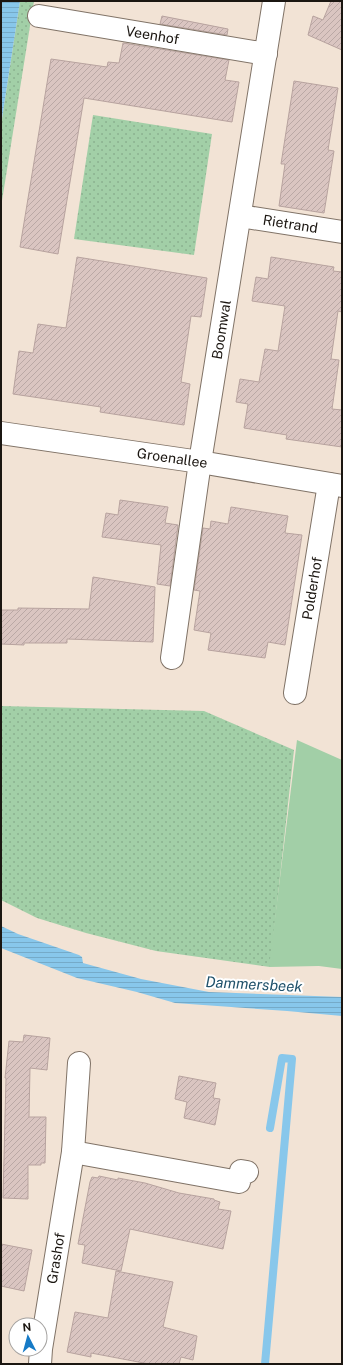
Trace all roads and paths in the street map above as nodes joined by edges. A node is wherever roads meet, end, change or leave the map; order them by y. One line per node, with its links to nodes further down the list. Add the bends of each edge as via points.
1 (274, 1): 3 (street, Boomwal)
2 (39, 16): 3 (street, Veenhof)
3 (266, 54): 4 (street, Boomwal)
4 (240, 216): 5 (street, Rietrand); 7 (street, Boomwal)
5 (342, 232)
6 (1, 433): 7 (street, Groenallee)
7 (200, 462): 8 (street, Groenallee); 9 (street, Boomwal)
8 (335, 485): 10 (street, Polderhof)
9 (172, 658)
10 (295, 693)
11 (79, 1063): 12 (street, Grashof)
12 (73, 1152): 13 (street, via 239,1182 241,1171); 14 (street, Grashof)
13 (247, 1172)
14 (40, 1364)

